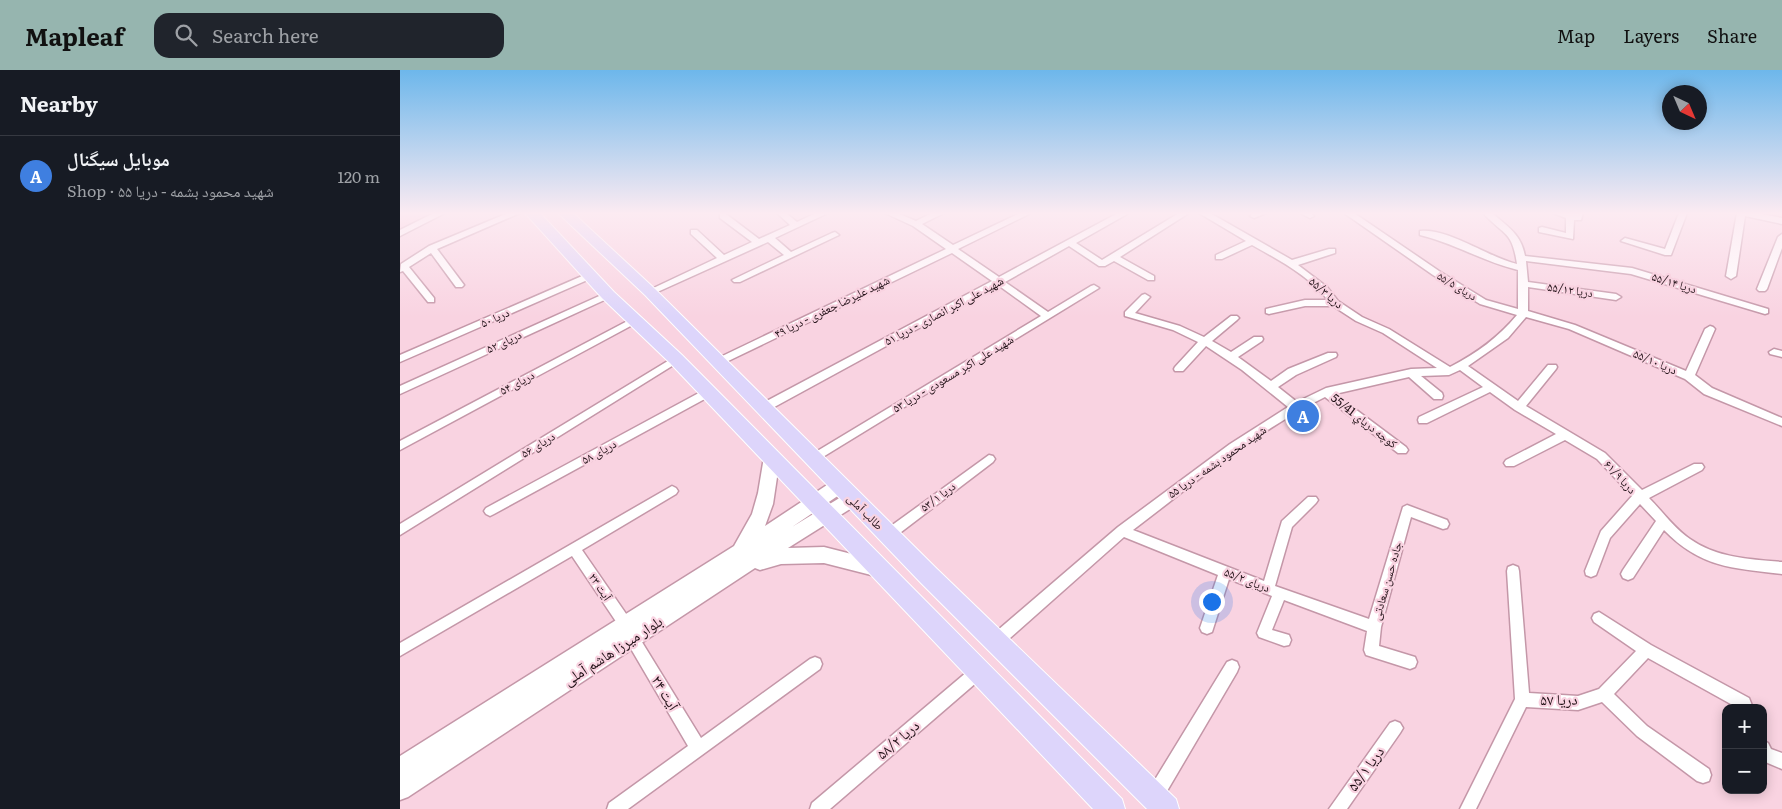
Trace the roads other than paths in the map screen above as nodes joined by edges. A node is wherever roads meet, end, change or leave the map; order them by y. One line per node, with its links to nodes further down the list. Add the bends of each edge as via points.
1 (563, 247): 30 (main road)
2 (602, 247): 37 (main road, طالب آملی)
3 (711, 247): 26 (street)
4 (748, 247): 26 (street)
5 (781, 247): 23 (street)
6 (807, 247): 23 (street)
7 (955, 247): 21 (street, شهید علیرضا جعفری - دریا ۴۹)
8 (1062, 247): 34 (street, شهید علی اکبر انصاری - دریا ۵۱)
9 (1077, 247): 24 (street, via 1102,264)
10 (1129, 247): 24 (street)
11 (1239, 247): 25 (street)
12 (1261, 247): 28 (street, دریا ۵۵/۳)
13 (1400, 247): 47 (street, دریای ۵۵/۵, via 1472,296)
14 (1465, 247): 27 (street, دریا ۵۵/۱۴, via 1482,256)
15 (1519, 247): 27 (street)
16 (1648, 247): 17 (street, via 1668,253)
17 (1670, 247)
18 (1736, 247): 31 (street)
19 (1778, 247): 39 (street)
20 (432, 248): 29 (street); 36 (street)
21 (952, 249): 34 (street); 58 (street, شهید علیرضا جعفری - دریا ۴۹)
22 (1332, 251): 28 (street)
23 (790, 255): 33 (street)
24 (1114, 257): 32 (street)
25 (1219, 257)
26 (723, 259): 37 (street)
27 (1522, 263): 35 (street); 45 (street, دریا ۵۵/۱۴, via 1632,270)
28 (1290, 264): 43 (street, دریا ۵۵/۳, via 1324,289)
29 (402, 268): 42 (street)
30 (589, 276): 44 (main road); 56 (street, دریا ۵۰)
31 (1731, 276)
32 (1152, 278)
33 (737, 280)
34 (998, 282): 48 (street); 73 (street, شهید علی اکبر انصاری - دریا ۵۱)
35 (1524, 284): 41 (street, دریا ۵۵/۱۲); 47 (street)
36 (459, 285)
37 (644, 286): 44 (main road, via 647,305 636,312); 51 (main road, طالب آملی)
38 (1094, 288): 48 (street, شهید علی اکبر مسعودی - دریا ۵۳)
39 (1762, 289)
40 (1145, 297): 53 (street, via 1128,314 1190,333)
41 (1616, 297)
42 (431, 300)
43 (1335, 303): 46 (street, via 1305,303); 62 (street, دریا ۵۵/۳)
44 (621, 308): 57 (main road); 67 (street, دریای ۵۲); 77 (street, دریای ۵۴)
45 (1764, 310)
46 (1269, 312)
47 (1523, 314): 59 (street, شهید محمود بشمه - دریا ۵۵, via 1505,336); 64 (street, دریا ۵۵/۱۰, via 1572,327)
48 (1048, 316): 80 (street, شهید علی اکبر مسعودی - دریا ۵۳)
49 (1234, 318): 53 (street)
50 (1710, 329): 64 (street)
51 (690, 331): 57 (main road, via 670,321 661,322 656,327 656,333); 58 (main road, طالب آملی)
52 (1258, 339): 55 (street)
53 (1205, 341): 55 (street); 61 (street)
54 (1332, 355): 65 (street, via 1292,372)
55 (1231, 357): 65 (street)
56 (400, 359)
57 (676, 359): 68 (main road); 92 (street, دریای ۵۶)
58 (718, 362): 73 (main road, طالب آملی)
59 (1461, 366): 62 (street, شهید محمود بشمه - دریا ۵۵); 66 (street, دریا ۶۱/۹)
60 (1552, 367): 72 (street)
61 (1179, 369)
62 (1449, 371): 63 (street, شهید محمود بشمه - دریا ۵۵)
63 (1411, 373): 69 (street, شهید محمود بشمه - دریا ۵۵); 70 (street)
64 (1689, 376): 75 (street, دریا ۵۵/۱۰, via 1708,390)
65 (1271, 386): 71 (street)
66 (1491, 387): 72 (street, دریا ۶۱/۹); 74 (street)
67 (400, 390)
68 (708, 392): 79 (main road); 89 (street, دریای ۵۸)
69 (1326, 392): 71 (street, شهید محمود بشمه - دریا ۵۵); 78 (street, كوچه درياي 55/41)
70 (1438, 396)
71 (1296, 407): 93 (street, شهید محمود بشمه - دریا ۵۵, via 1234,447)
72 (1518, 407): 76 (street, دریا ۶۱/۹)
73 (763, 408): 80 (main road, طالب آملی)
74 (1423, 420)
75 (1782, 422)
76 (1566, 434): 82 (street); 86 (street, دریا ۶۱/۹, via 1601,456)
77 (400, 446)
78 (1402, 450)
79 (772, 457): 88 (main road); 96 (main road, via 767,498)
80 (813, 459): 85 (main road, طالب آملی)
81 (989, 459): 94 (street, دریا ۵۳/۱)
82 (1510, 463)
83 (1698, 467): 86 (street)
84 (672, 491): 95 (street)
85 (846, 492): 88 (main road, بلوار میرزا هاشم آملی); 94 (main road, طالب آملی)
86 (1638, 497): 90 (street, دریا ۶۱/۹); 100 (street, via 1605,535)
87 (1312, 500): 103 (street, via 1286,525)
88 (821, 508): 96 (main road, بلوار میرزا هاشم آملی); 97 (main road)
89 (490, 511)
90 (1663, 521): 98 (street, دریا ۶۱/۹, via 1684,542 1707,555 1732,562); 102 (street)
91 (1443, 524): 105 (street, جاده حسن سعادتی, via 1408,510)
92 (400, 530)
93 (1122, 531): 101 (street, دریای ۵۵/۲); 109 (street, شهید محمود بشمه - دریا ۵۵)
94 (888, 535): 109 (main road, طالب آملی)
95 (574, 548): 107 (street, آیت ۲۳); 110 (street)
96 (740, 560): 97 (main road, via 824,555); 107 (main road, بلوار میرزا هاشم آملی)
97 (879, 568): 115 (main road)
98 (1782, 568)
99 (1512, 571): 117 (street)
100 (1591, 571)
101 (1225, 572): 103 (street, دریای ۵۵/۲); 106 (street)
102 (1628, 574)
103 (1274, 591): 105 (street, دریای ۵۵/۲); 108 (street, via 1264,633)
104 (1599, 618): 111 (street)
105 (1374, 627): 112 (street, جاده حسن سعادتی, via 1371,650)
106 (1207, 628)
107 (629, 632): 120 (street, آیت ۲۴); 123 (main road, بلوار میرزا هاشم آملی); 125 (main road, بلوار میرزا هاشم آملی)
108 (1284, 640)
109 (996, 641): 126 (main road, طالب آملی)
110 (400, 650)
111 (1646, 650): 116 (street, دریا ۵۷); 118 (street)
112 (1410, 662)
113 (815, 664): 120 (street)
114 (1232, 667): 126 (street)
115 (979, 671): 128 (street, دریا ۵۸/۲); 129 (main road)
116 (1604, 694): 117 (street, دریا ۵۷, via 1578,702); 124 (street, via 1642,731)
117 (1522, 700): 131 (street, دریا ۵۷)
118 (1741, 704)
119 (1395, 728): 130 (street, دریا ۵۵/۱)
120 (698, 748): 127 (street)
121 (1764, 749): 122 (street, via 1766,754)
122 (1782, 761)
123 (400, 769)
124 (1704, 775)
125 (400, 789)
126 (1160, 803)
127 (615, 809)
128 (818, 809)
129 (1112, 809)
130 (1338, 809)
131 (1468, 809)

